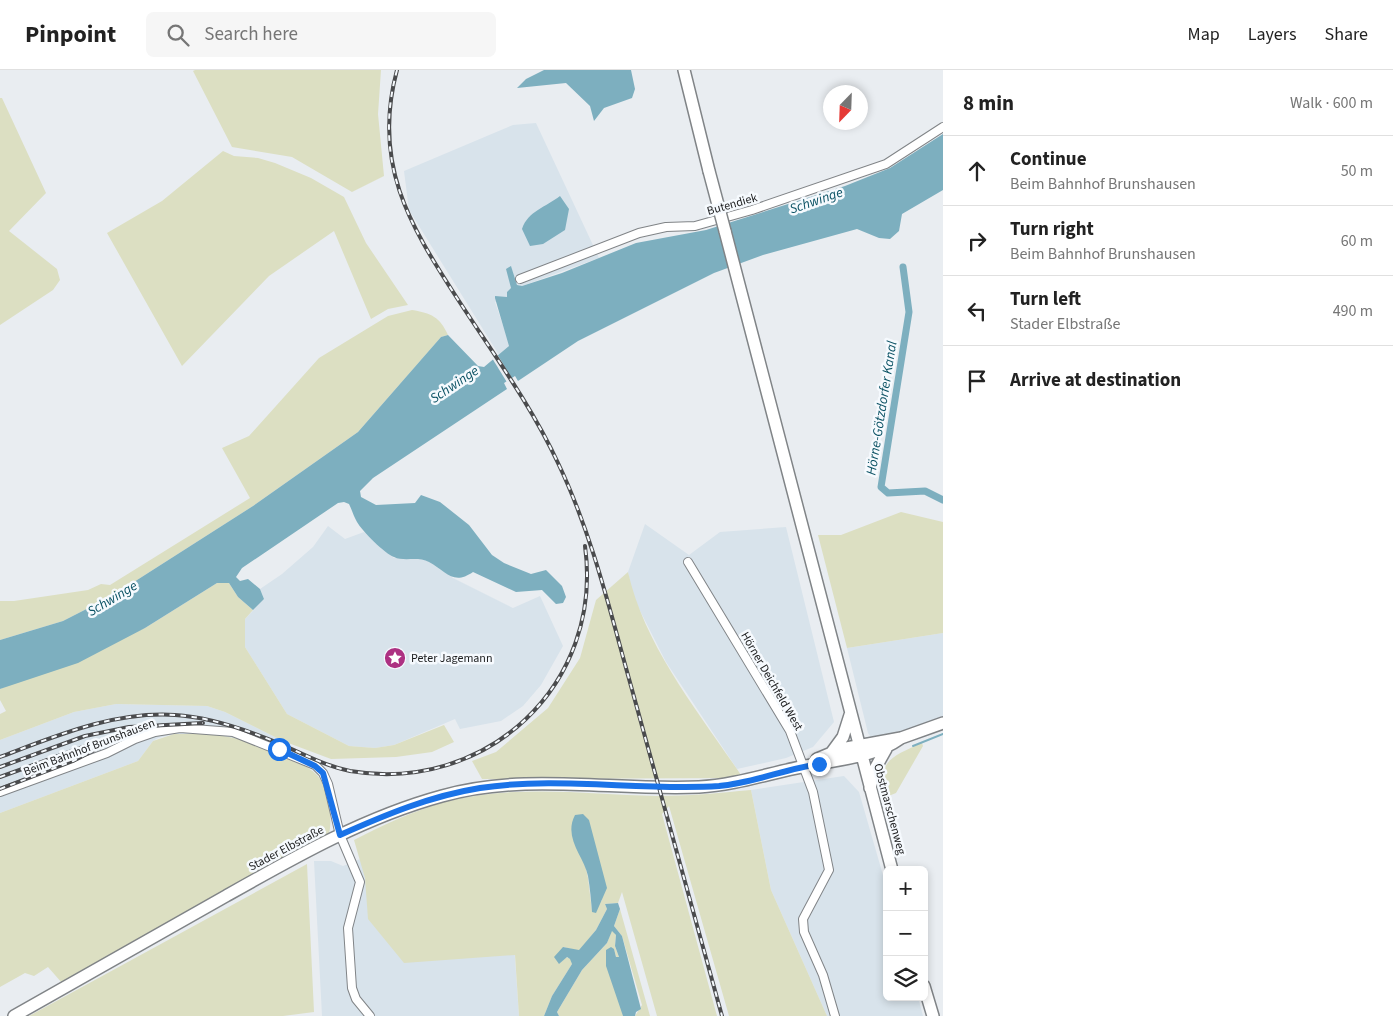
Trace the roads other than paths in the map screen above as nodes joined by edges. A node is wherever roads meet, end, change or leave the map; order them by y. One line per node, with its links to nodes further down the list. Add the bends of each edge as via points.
1 (684, 70): 5 (main road, Obstmarschenweg, bridge)
2 (943, 127): 3 (street, Butendiek, via 886,164 752,210 694,226 640,232)
3 (520, 279)
4 (688, 562): 11 (street, Hörner Deichfeld West, via 790,731)
5 (850, 714): 9 (main road, Obstmarschenweg); 10 (main road, via 842,739)
6 (943, 723): 7 (main road)
7 (901, 738): 8 (main road); 9 (main road)
8 (886, 749): 9 (main road); 12 (main road, via 876,767)
9 (860, 750): 10 (main road, Stader Elbstraße); 11 (main road, Stader Elbstraße); 12 (main road, Obstmarschenweg)
10 (832, 753): 11 (main road, Stader Elbstraße)
11 (804, 766): 14 (main road, Stader Elbstraße, via 750,781 714,786 552,783 480,788 408,806); 19 (street, Hörner Deichfeld West, via 814,792 829,870 803,919 804,932 823,974)
12 (870, 789): 15 (main road, Obstmarschenweg)
13 (0, 792): 14 (street, Beim Bahnhof Brunshausen, via 155,732 180,728 210,729 233,732 315,766 328,784)
14 (340, 835): 17 (main road, Stader Elbstraße); 18 (street, Beim Bahnhof Brunshausen, via 360,882 348,920 352,988 356,999)
15 (891, 866)
16 (928, 999): 20 (main road)
17 (14, 1016)
18 (370, 1016)
19 (835, 1016)
20 (933, 1016)

